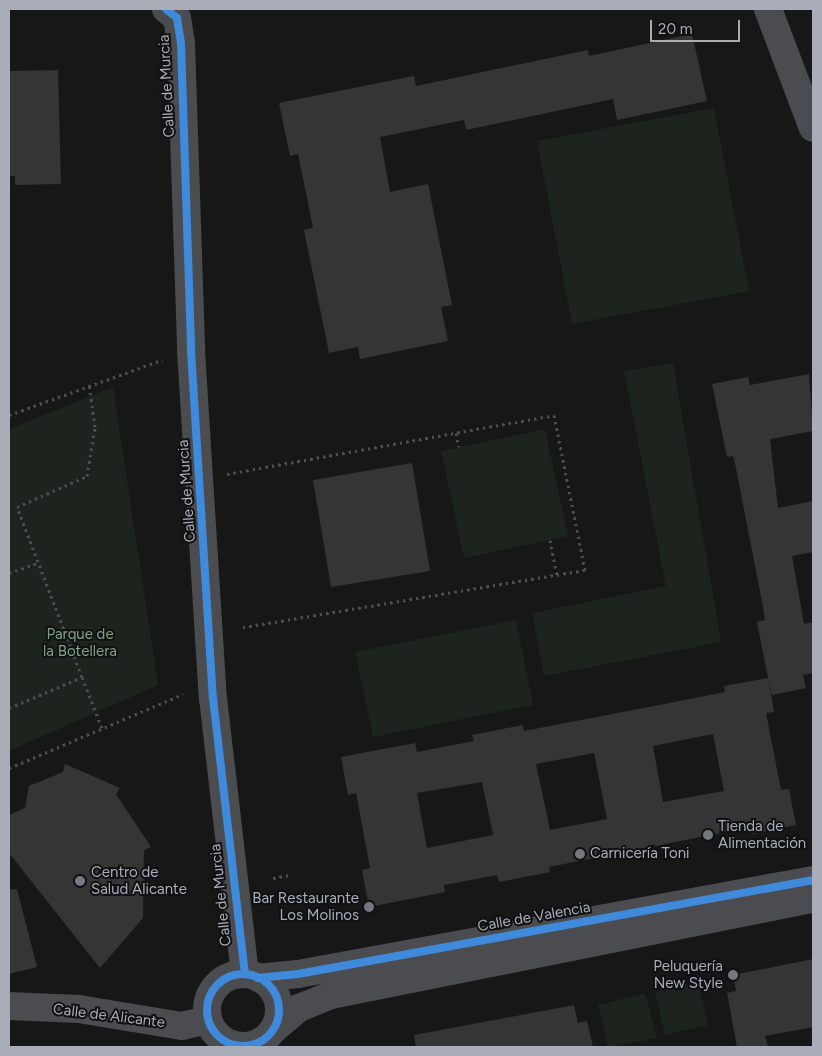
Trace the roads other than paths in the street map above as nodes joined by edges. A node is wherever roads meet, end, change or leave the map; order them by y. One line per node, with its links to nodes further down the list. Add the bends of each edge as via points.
1 (166, 9): 6 (street, Calle de Murcia, via 177,18 181,44 191,351 210,633)
2 (768, 9): 3 (street)
3 (813, 128)
4 (813, 880): 6 (street, Calle de Valencia, via 298,974)
5 (813, 900): 9 (street, via 331,995 299,1008)
6 (252, 976): 8 (street, via 232,976 211,993); 9 (street, via 278,999 279,1014)
7 (9, 1006): 8 (street, Calle de Alicante, via 79,1010 182,1026)
8 (208, 1020): 10 (street, via 224,1041)
9 (274, 1029): 10 (street, via 264,1040)
10 (249, 1047)

